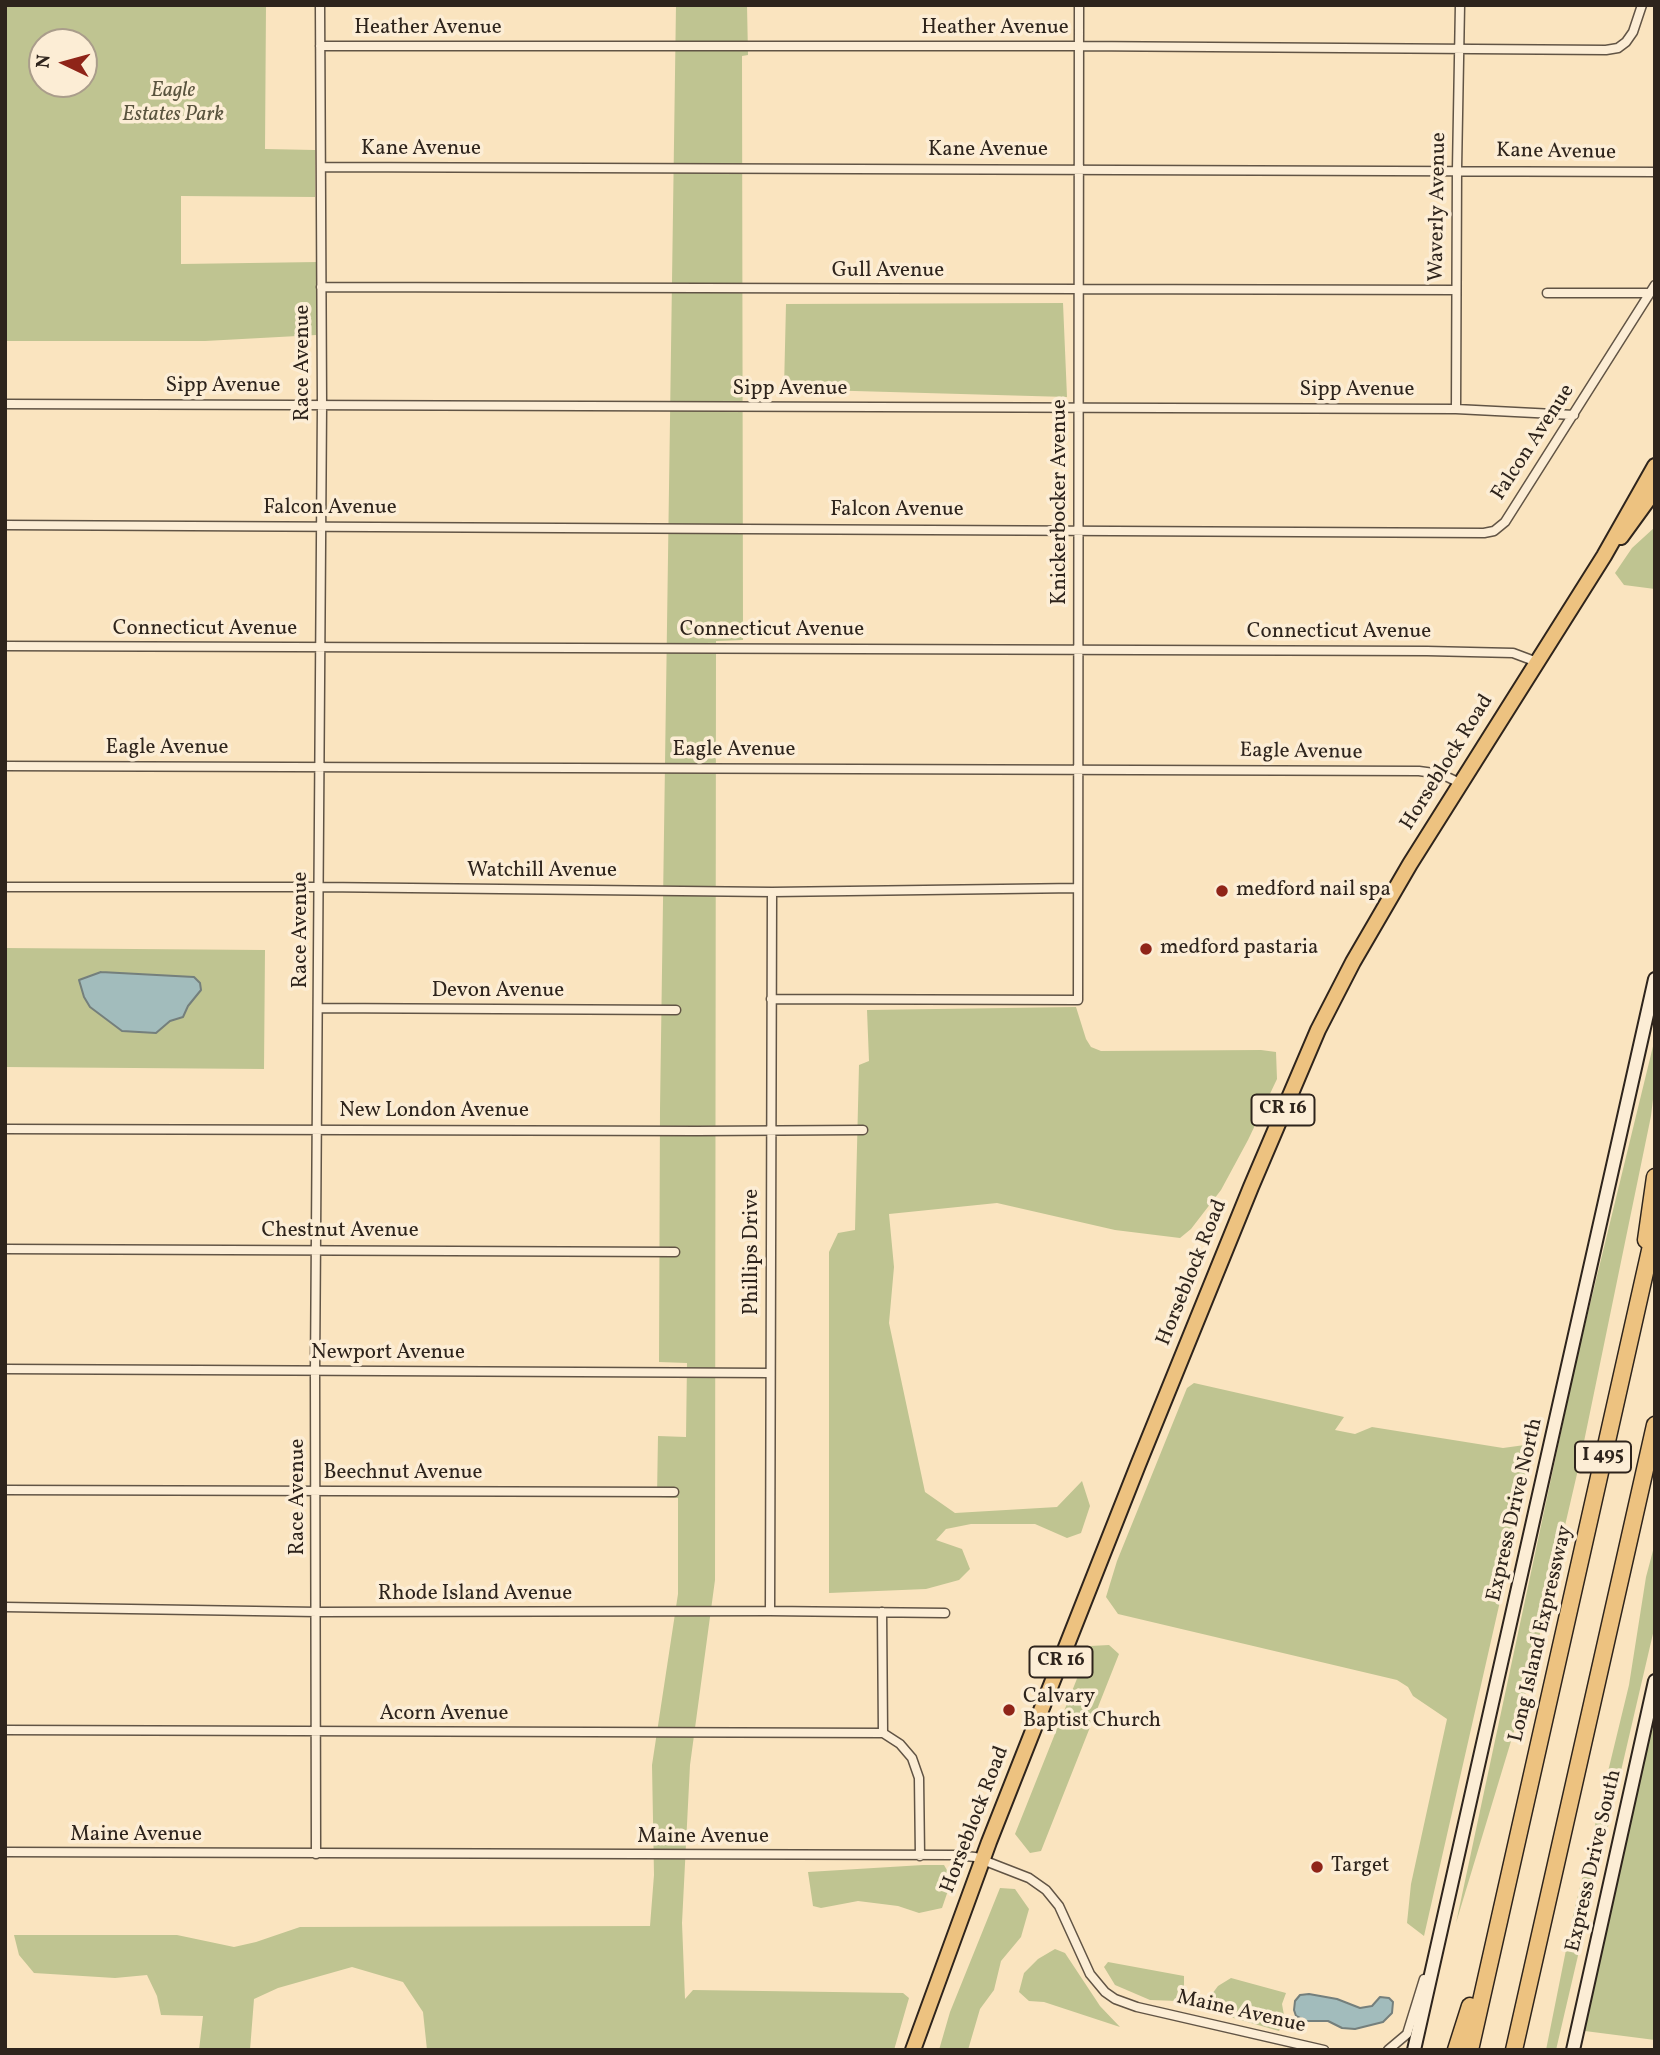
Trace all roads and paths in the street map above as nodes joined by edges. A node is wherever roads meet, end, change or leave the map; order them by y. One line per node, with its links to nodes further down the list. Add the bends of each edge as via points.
1 (320, 5): 5 (street, Race Avenue)
2 (1079, 5): 6 (street, Knickerbocker Avenue)
3 (1460, 5): 7 (street, Waverly Avenue)
4 (1642, 5): 7 (street, Heather Avenue, via 1633,32 1618,48)
5 (320, 46): 6 (street, Heather Avenue); 8 (street, Race Avenue)
6 (1079, 46): 7 (street, Heather Avenue); 9 (street, Knickerbocker Avenue)
7 (1460, 50): 10 (street, Waverly Avenue)
8 (322, 167): 9 (street, Kane Avenue); 13 (street, Race Avenue)
9 (1078, 168): 10 (street, Kane Avenue); 14 (street, Knickerbocker Avenue)
10 (1457, 169): 11 (street, Kane Avenue); 15 (street, Waverly Avenue)
11 (1655, 172)
12 (1655, 285): 17 (street, Falcon Avenue)
13 (321, 288): 14 (street, Gull Avenue); 19 (street, Race Avenue)
14 (1078, 289): 15 (street, Gull Avenue); 20 (street, Knickerbocker Avenue)
15 (1456, 290): 21 (street, Waverly Avenue)
16 (1546, 293): 17 (street)
17 (1649, 293): 22 (street, Falcon Avenue)
18 (5, 404): 19 (street, Sipp Avenue)
19 (321, 405): 20 (street, Sipp Avenue); 26 (street, Race Avenue)
20 (1080, 409): 21 (street, Sipp Avenue); 27 (street, Knickerbocker Avenue)
21 (1456, 409): 22 (street, Sipp Avenue)
22 (1574, 415): 27 (street, Falcon Avenue, via 1505,522 1494,531)
23 (1655, 466): 28 (main road, Horseblock Road / CR 16)
24 (1655, 490): 28 (main road, Horseblock Road / CR 16)
25 (5, 525): 26 (street, Falcon Avenue)
26 (321, 527): 27 (street, Falcon Avenue); 30 (street, Race Avenue)
27 (1078, 529): 31 (street, Knickerbocker Avenue)
28 (1604, 556): 32 (main road, Horseblock Road / CR 16)
29 (5, 646): 30 (street, Connecticut Avenue)
30 (320, 648): 31 (street, Connecticut Avenue); 34 (street, Race Avenue)
31 (1078, 650): 32 (street, Connecticut Avenue, via 1513,653); 35 (street, Knickerbocker Avenue)
32 (1537, 662): 36 (main road, Horseblock Road / CR 16)
33 (5, 766): 34 (street, Eagle Avenue)
34 (319, 767): 35 (street, Eagle Avenue); 38 (street, Race Avenue)
35 (1078, 769): 36 (street, Eagle Avenue, via 1419,771); 39 (street, Knickerbocker Avenue)
36 (1460, 783): 74 (main road, Horseblock Road / CR 16, via 1353,962 1303,1062)
37 (5, 887): 38 (street, Watchill Avenue)
38 (320, 887): 40 (street, Watchill Avenue); 43 (street, Race Avenue)
39 (1078, 888): 40 (street, Watchill Avenue); 42 (street, Knickerbocker Avenue, via 1078,1000)
40 (772, 892): 42 (street, Phillips Drive)
41 (1655, 979): 76 (main road, Express Drive North)
42 (771, 999): 47 (street, Phillips Drive)
43 (319, 1008): 44 (street, Devon Avenue); 46 (street, Race Avenue)
44 (676, 1010)
45 (5, 1129): 46 (street, New London Avenue)
46 (318, 1129): 47 (street, New London Avenue); 52 (street, Race Avenue)
47 (771, 1130): 48 (street, New London Avenue); 57 (street, Phillips Drive)
48 (863, 1130)
49 (1655, 1177): 54 (highway)
50 (1655, 1228): 54 (highway, Long Island Expressway / I 495)
51 (5, 1249): 52 (street, Chestnut Avenue)
52 (317, 1249): 53 (street, Chestnut Avenue); 56 (street, Race Avenue)
53 (675, 1252)
54 (1637, 1308): 75 (highway, Long Island Expressway / I 495)
55 (5, 1369): 56 (street, Newport Avenue)
56 (316, 1371): 57 (street, Newport Avenue); 60 (street, Race Avenue)
57 (770, 1373): 63 (street, Phillips Drive)
58 (1655, 1425): 77 (highway, I 495)
59 (5, 1490): 60 (street, Beechnut Avenue)
60 (315, 1491): 61 (street, Beechnut Avenue); 64 (street, Race Avenue)
61 (674, 1492)
62 (5, 1607): 64 (street, Rhode Island Avenue)
63 (770, 1611): 64 (street, Rhode Island Avenue); 65 (street, Rhode Island Avenue)
64 (317, 1612): 69 (street, Race Avenue)
65 (883, 1612): 66 (street, Rhode Island Avenue); 70 (street)
66 (945, 1613)
67 (1655, 1681): 86 (main road, Express Drive South)
68 (5, 1730): 69 (street, Acorn Avenue)
69 (317, 1731): 70 (street, Acorn Avenue); 72 (street, Race Avenue)
70 (883, 1733): 73 (street, via 912,1758 919,1778)
71 (5, 1852): 72 (street, Maine Avenue)
72 (316, 1854): 73 (street, Maine Avenue)
73 (920, 1856): 74 (street, Maine Avenue)
74 (982, 1858): 78 (main road, Horseblock Road / CR 16); 79 (street, Maine Avenue, via 1046,1890 1059,1906 1090,1974 1115,1999)
75 (1509, 1876): 82 (highway); 83 (highway, Long Island Expressway / I 495)
76 (1449, 1896): 80 (street, via 1410,2026 1403,2039); 81 (main road, Express Drive North)
77 (1538, 1945): 84 (highway, I 495); 85 (highway)
78 (913, 2050)
79 (1324, 2050)
80 (1388, 2050)
81 (1414, 2050)
82 (1456, 2050)
83 (1470, 2050)
84 (1514, 2050)
85 (1524, 2050)
86 (1573, 2050)

